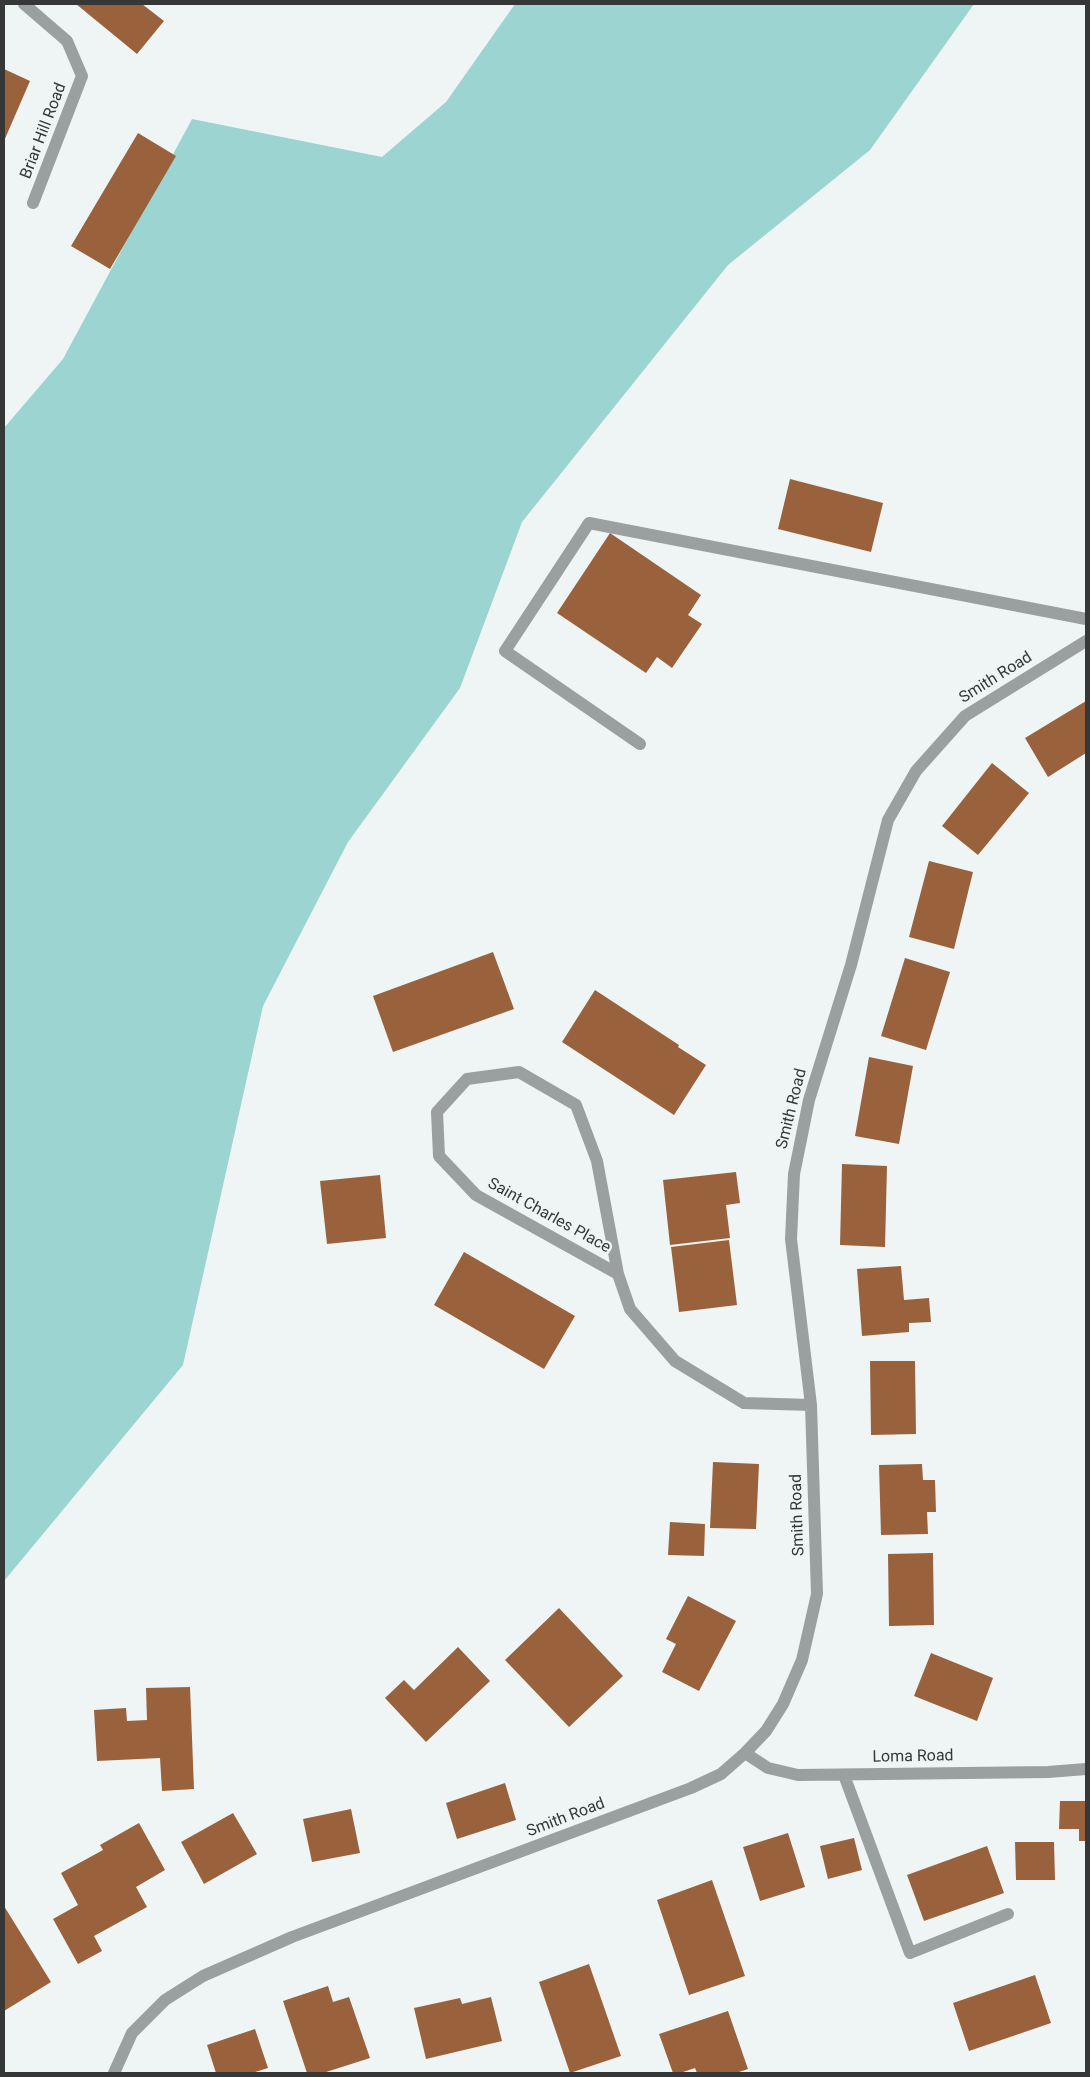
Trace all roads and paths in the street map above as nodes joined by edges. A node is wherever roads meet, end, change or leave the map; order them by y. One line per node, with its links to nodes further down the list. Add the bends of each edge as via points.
1 (24, 4): 2 (street, Briar Hill Road, via 68,41 82,76)
2 (33, 203)
3 (1086, 619): 5 (street, via 589,522 505,651)
4 (1086, 641): 7 (street, Smith Road, via 965,716 916,771 888,820 851,966 808,1100 794,1174 791,1239)
5 (640, 744)
6 (618, 1274): 6 (street, Saint Charles Place, via 476,1195 439,1156 437,1112 467,1079 519,1072 576,1105 598,1161); 7 (street, Saint Charles Place, via 630,1309 675,1361 744,1403)
7 (811, 1405): 8 (street, Smith Road, via 817,1594 802,1660 783,1704 766,1731)
8 (745, 1753): 10 (street, Loma Road, via 768,1768 798,1775); 12 (street, Smith Road, via 720,1774 691,1788 292,1937 203,1976 165,2000 132,2033)
9 (1086, 1769): 10 (street, Loma Road)
10 (844, 1774): 11 (street, via 910,1953)
11 (1008, 1914)
12 (114, 2073)

